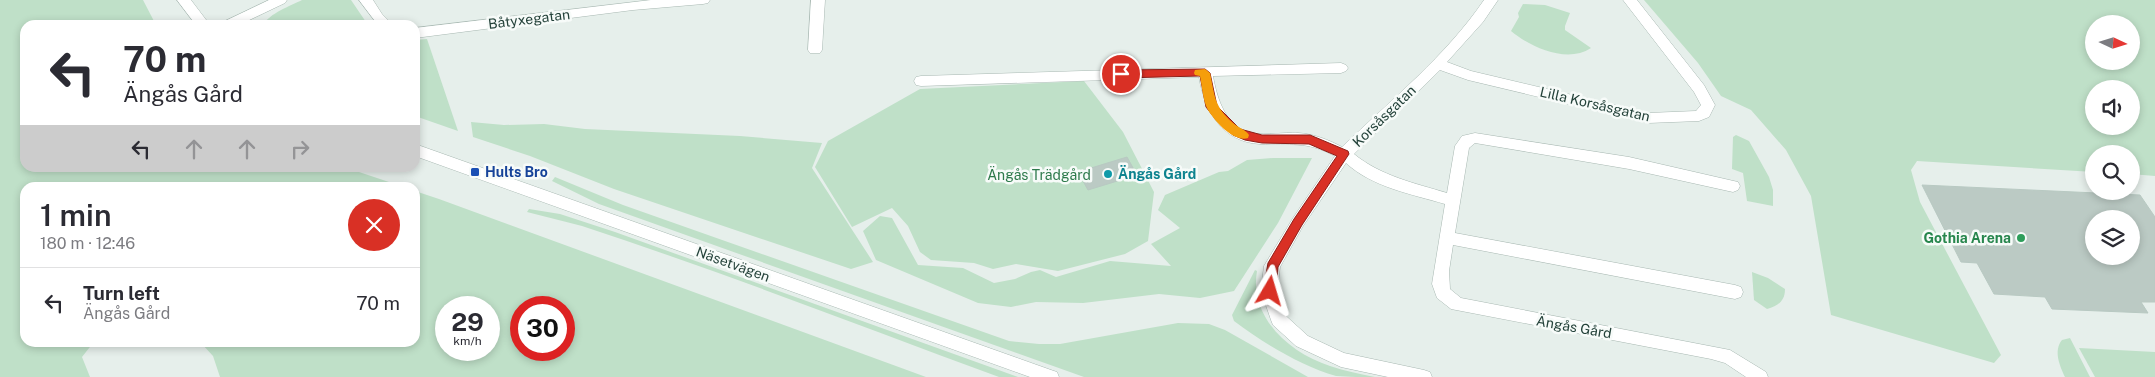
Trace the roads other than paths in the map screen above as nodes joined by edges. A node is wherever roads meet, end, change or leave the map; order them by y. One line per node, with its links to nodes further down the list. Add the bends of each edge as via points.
1 (184, 0): 8 (street)
2 (280, 0): 9 (street)
3 (366, 0): 10 (street)
4 (703, 0): 11 (street, Båtyxegatan)
5 (818, 0): 12 (street)
6 (1491, 0): 13 (street, Korsåsgatan)
7 (1630, 0): 13 (street, Lilla Korsåsgatan, via 1703,94 1708,105 1704,113 1699,116 1648,118 1468,75)
8 (199, 20)
9 (238, 20)
10 (380, 20)
11 (420, 31)
12 (816, 50)
13 (1438, 64): 18 (street, Korsåsgatan)
14 (1341, 68): 15 (street)
15 (1205, 73): 16 (street); 18 (street, via 1212,107 1236,132 1262,139 1310,140)
16 (922, 81)
17 (420, 152): 23 (street, Näsetvägen)
18 (1344, 154): 20 (street, via 1363,169); 24 (street, Korsåsgatan, via 1272,266 1270,291 1279,320 1302,341 1341,360)
19 (1733, 186): 20 (street, Ängås Gård, via 1629,163 1475,138 1462,146)
20 (1453, 200): 21 (street, Ängås Gård)
21 (1446, 237): 22 (street); 25 (street, Ängås Gård, via 1440,284 1443,293 1457,304 1711,352 1730,357)
22 (1735, 292)
23 (1051, 377)
24 (1424, 377)
25 (1760, 377)

